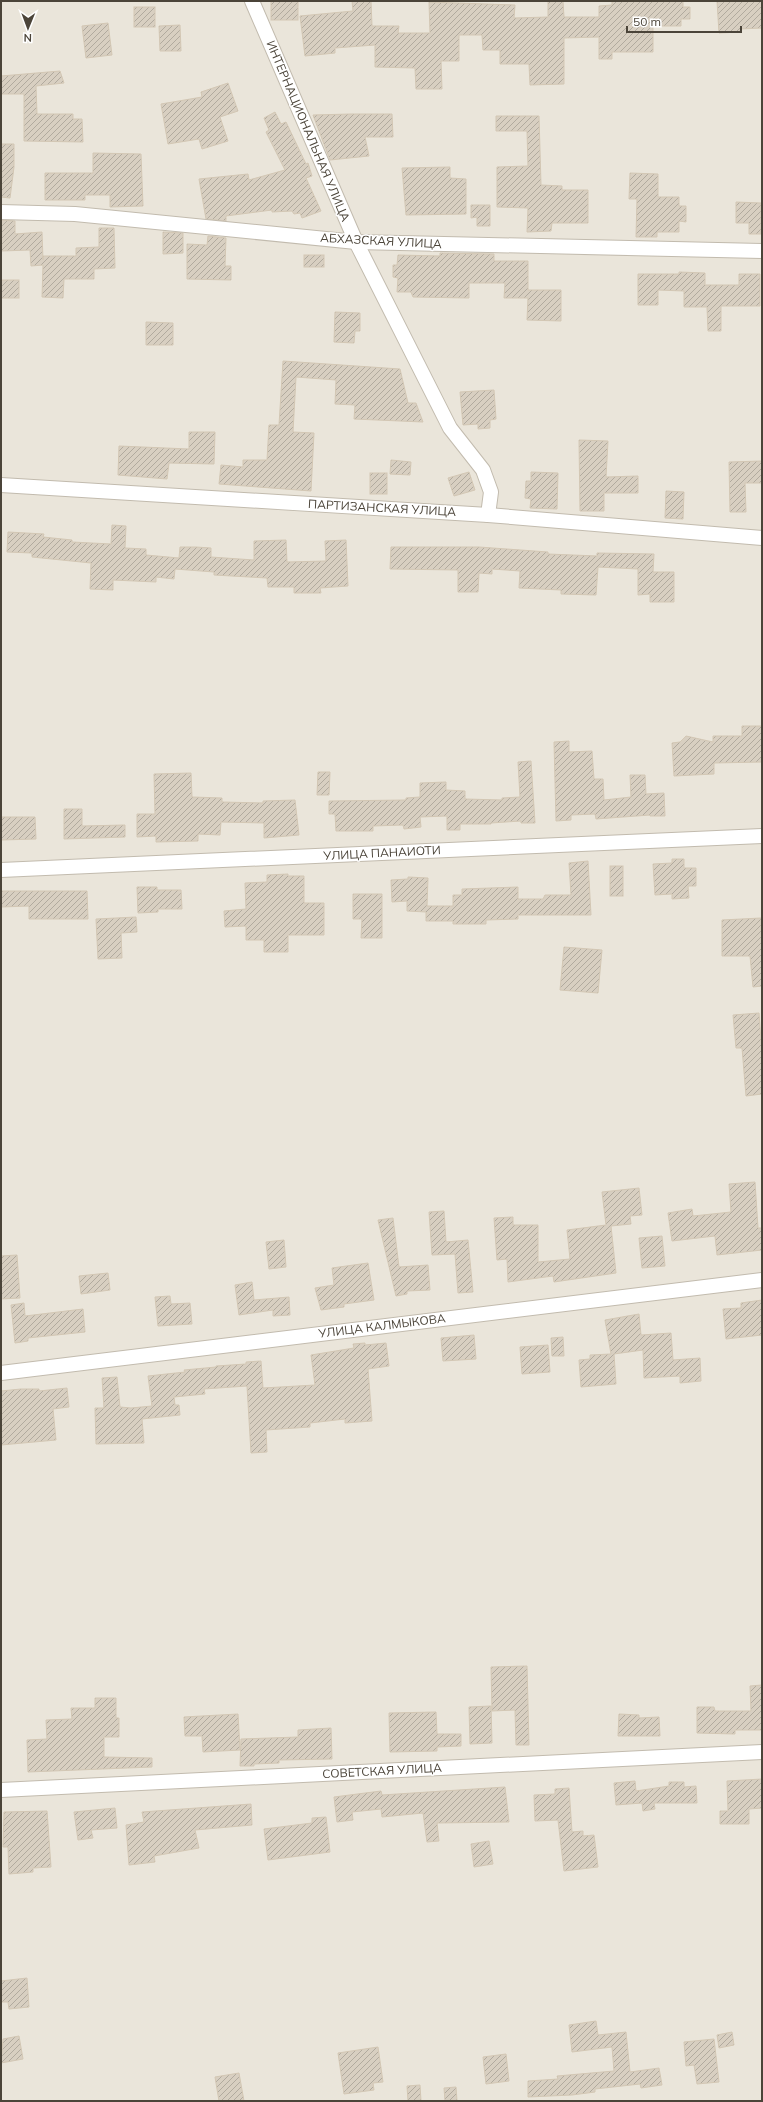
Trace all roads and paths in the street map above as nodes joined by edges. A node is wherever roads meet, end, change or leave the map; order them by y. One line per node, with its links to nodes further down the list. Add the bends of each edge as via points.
1 (252, 1): 3 (street, ИНТЕРНАЦИОНАЛЬНАЯ УЛИЦА)
2 (1, 212): 3 (street, АБХАЗСКАЯ УЛИЦА, via 75,214)
3 (356, 242): 4 (street, АБХАЗСКАЯ УЛИЦА); 6 (street, ИНТЕРНАЦИОНАЛЬНАЯ УЛИЦА, via 450,428 483,470 491,492)
4 (762, 251)
5 (1, 486): 6 (street, ПАРТИЗАНСКАЯ УЛИЦА)
6 (488, 515): 7 (street, ПАРТИЗАНСКАЯ УЛИЦА)
7 (762, 538)
8 (762, 836): 9 (street, УЛИЦА ПАНАИОТИ)
9 (1, 870)
10 (762, 1280): 11 (street, УЛИЦА КАЛМЫКОВА)
11 (1, 1373)
12 (762, 1752): 13 (street, СОВЕТСКАЯ УЛИЦА)
13 (1, 1790)

